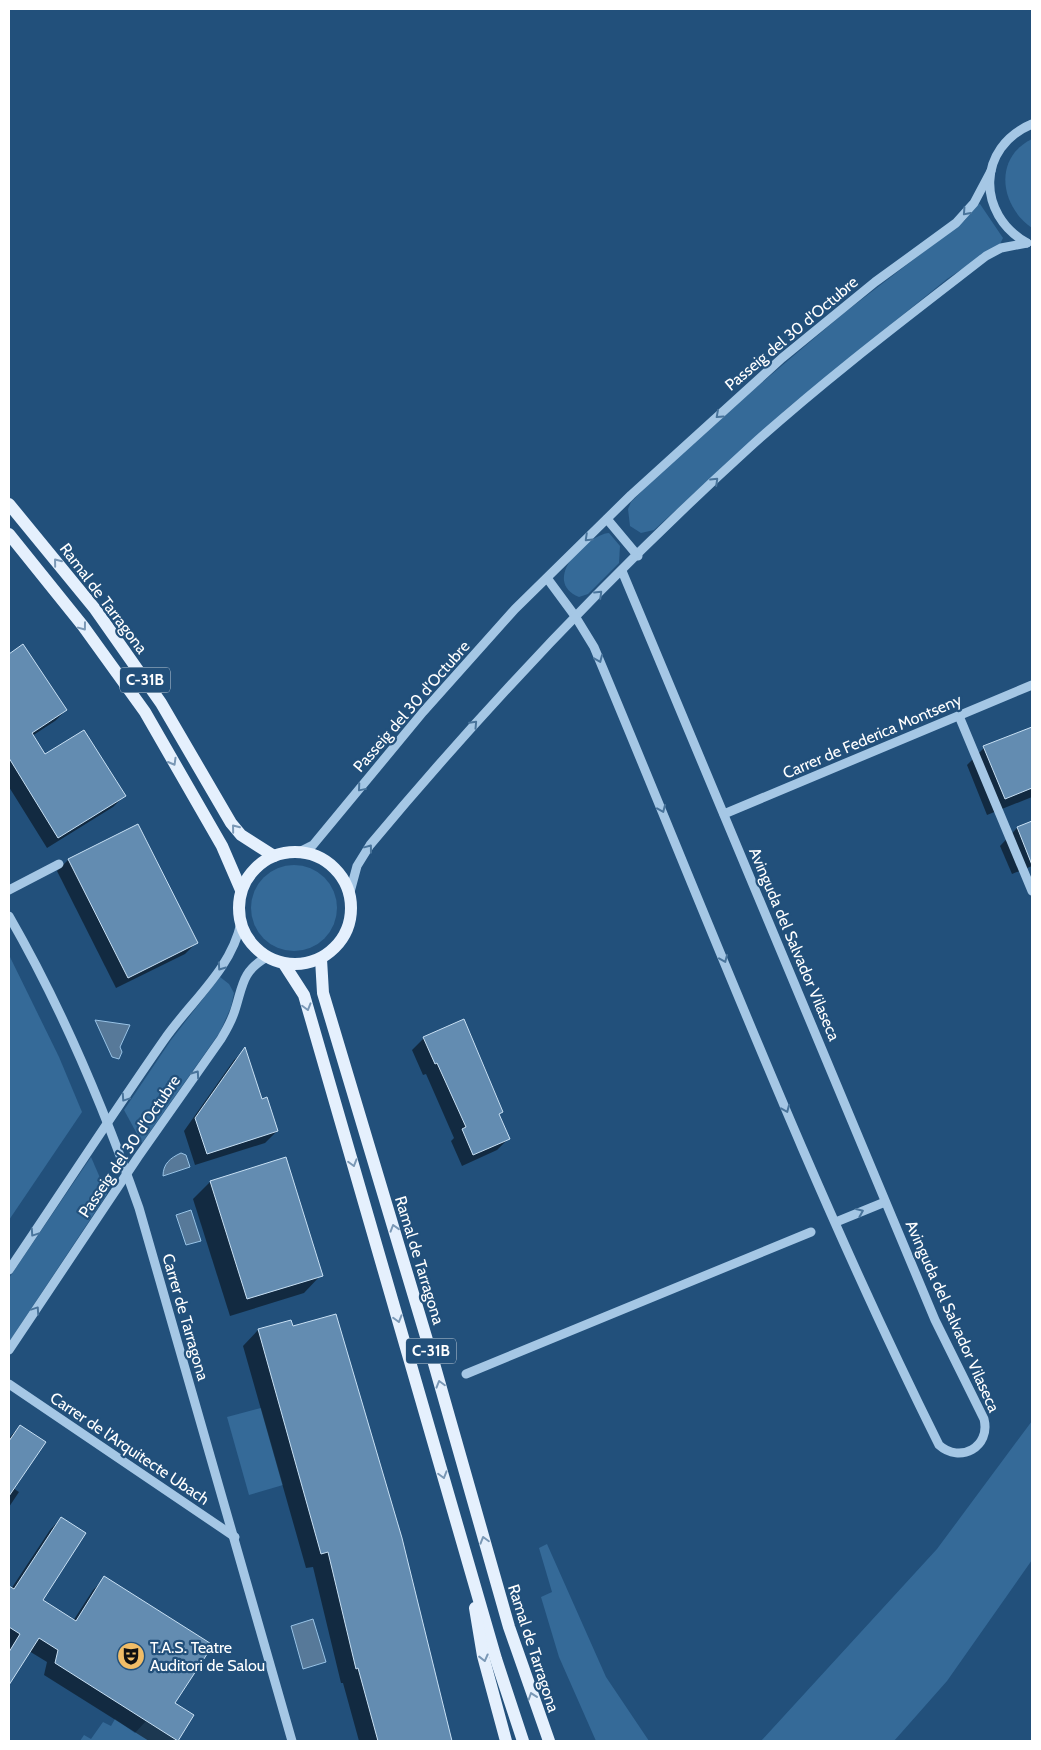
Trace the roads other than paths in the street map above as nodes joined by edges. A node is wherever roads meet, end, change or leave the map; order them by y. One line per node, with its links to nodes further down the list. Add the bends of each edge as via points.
1 (1032, 124): 2 (street, Passeig del 30 d'Octubre, via 1008,139 994,159)
2 (991, 171): 3 (street, via 990,192 997,213 1009,231); 5 (street, Passeig del 30 d'Octubre, one-way to 5, via 974,203 956,223 868,288 782,358)
3 (1030, 244): 7 (street, one-way to 3, via 749,448 868,348 986,256 1001,248)
4 (9, 504): 15 (main road, Ramal de Tarragona / C-31B, one-way to 4, via 241,835 231,823 161,703 95,609)
5 (607, 519): 7 (street); 9 (street, Passeig del 30 d'Octubre, one-way to 9)
6 (9, 534): 18 (main road, Ramal de Tarragona / C-31B, one-way to 18, via 83,626 145,712 222,846)
7 (638, 556): 8 (street)
8 (622, 571): 10 (street, one-way to 8); 13 (street, Avinguda del Salvador Vilaseca)
9 (547, 578): 10 (street); 14 (street, Passeig del 30 d'Octubre, one-way to 14, via 423,712 313,846)
10 (575, 616): 20 (street, one-way to 10, via 357,866 370,846 469,729); 29 (street, Avinguda del Salvador Vilaseca, one-way to 29, via 594,647)
11 (1032, 685): 12 (street, Carrer de Federica Montseny)
12 (959, 716): 13 (street, Carrer de Federica Montseny); 19 (street)
13 (724, 814): 28 (street, Avinguda del Salvador Vilaseca)
14 (299, 852): 15 (main road, C-31B); 20 (main road, C-31B, via 331,864)
15 (274, 856): 18 (main road, C-31B, via 254,870)
16 (59, 864): 17 (street)
17 (9, 890)
18 (242, 890): 22 (main road, C-31B)
19 (1032, 890)
20 (350, 892): 24 (main road, C-31B, via 350,923 339,944)
21 (9, 916): 26 (street, Carrer de Tarragona, via 62,1017)
22 (241, 923): 23 (main road, C-31B, via 246,937); 26 (street, Passeig del 30 d'Octubre, one-way to 26, via 224,963 165,1038)
23 (267, 957): 25 (main road, C-31B); 27 (street, Passeig del 30 d'Octubre, one-way to 23, via 230,1024 244,979 256,964)
24 (321, 959): 25 (main road, C-31B, via 303,964); 40 (main road, Ramal de Tarragona / C-31B, one-way to 24, via 508,1627 433,1360 323,993)
25 (284, 964): 36 (main road, C-31B, one-way to 36, via 304,995)
26 (108, 1124): 27 (street, Carrer de Tarragona); 31 (street, Passeig del 30 d'Octubre, one-way to 31)
27 (127, 1175): 32 (street, Passeig del 30 d'Octubre, one-way to 27); 35 (street, Carrer de Tarragona)
28 (885, 1202): 29 (street, one-way to 28); 29 (street, Avinguda del Salvador Vilaseca, via 934,1320 984,1419 982,1439 968,1452 952,1453 939,1445 886,1338)
29 (836, 1222)
30 (811, 1232): 33 (street)
31 (9, 1270)
32 (9, 1350)
33 (466, 1374)
34 (11, 1385): 35 (street, Carrer de l'Arquitecte Ubach)
35 (235, 1537): 37 (street, Carrer de Tarragona)
36 (472, 1576): 38 (main road, C-31B, one-way to 38, via 483,1656); 39 (main road, C-31B)
37 (292, 1741)
38 (506, 1741)
39 (523, 1741)
40 (549, 1741)

